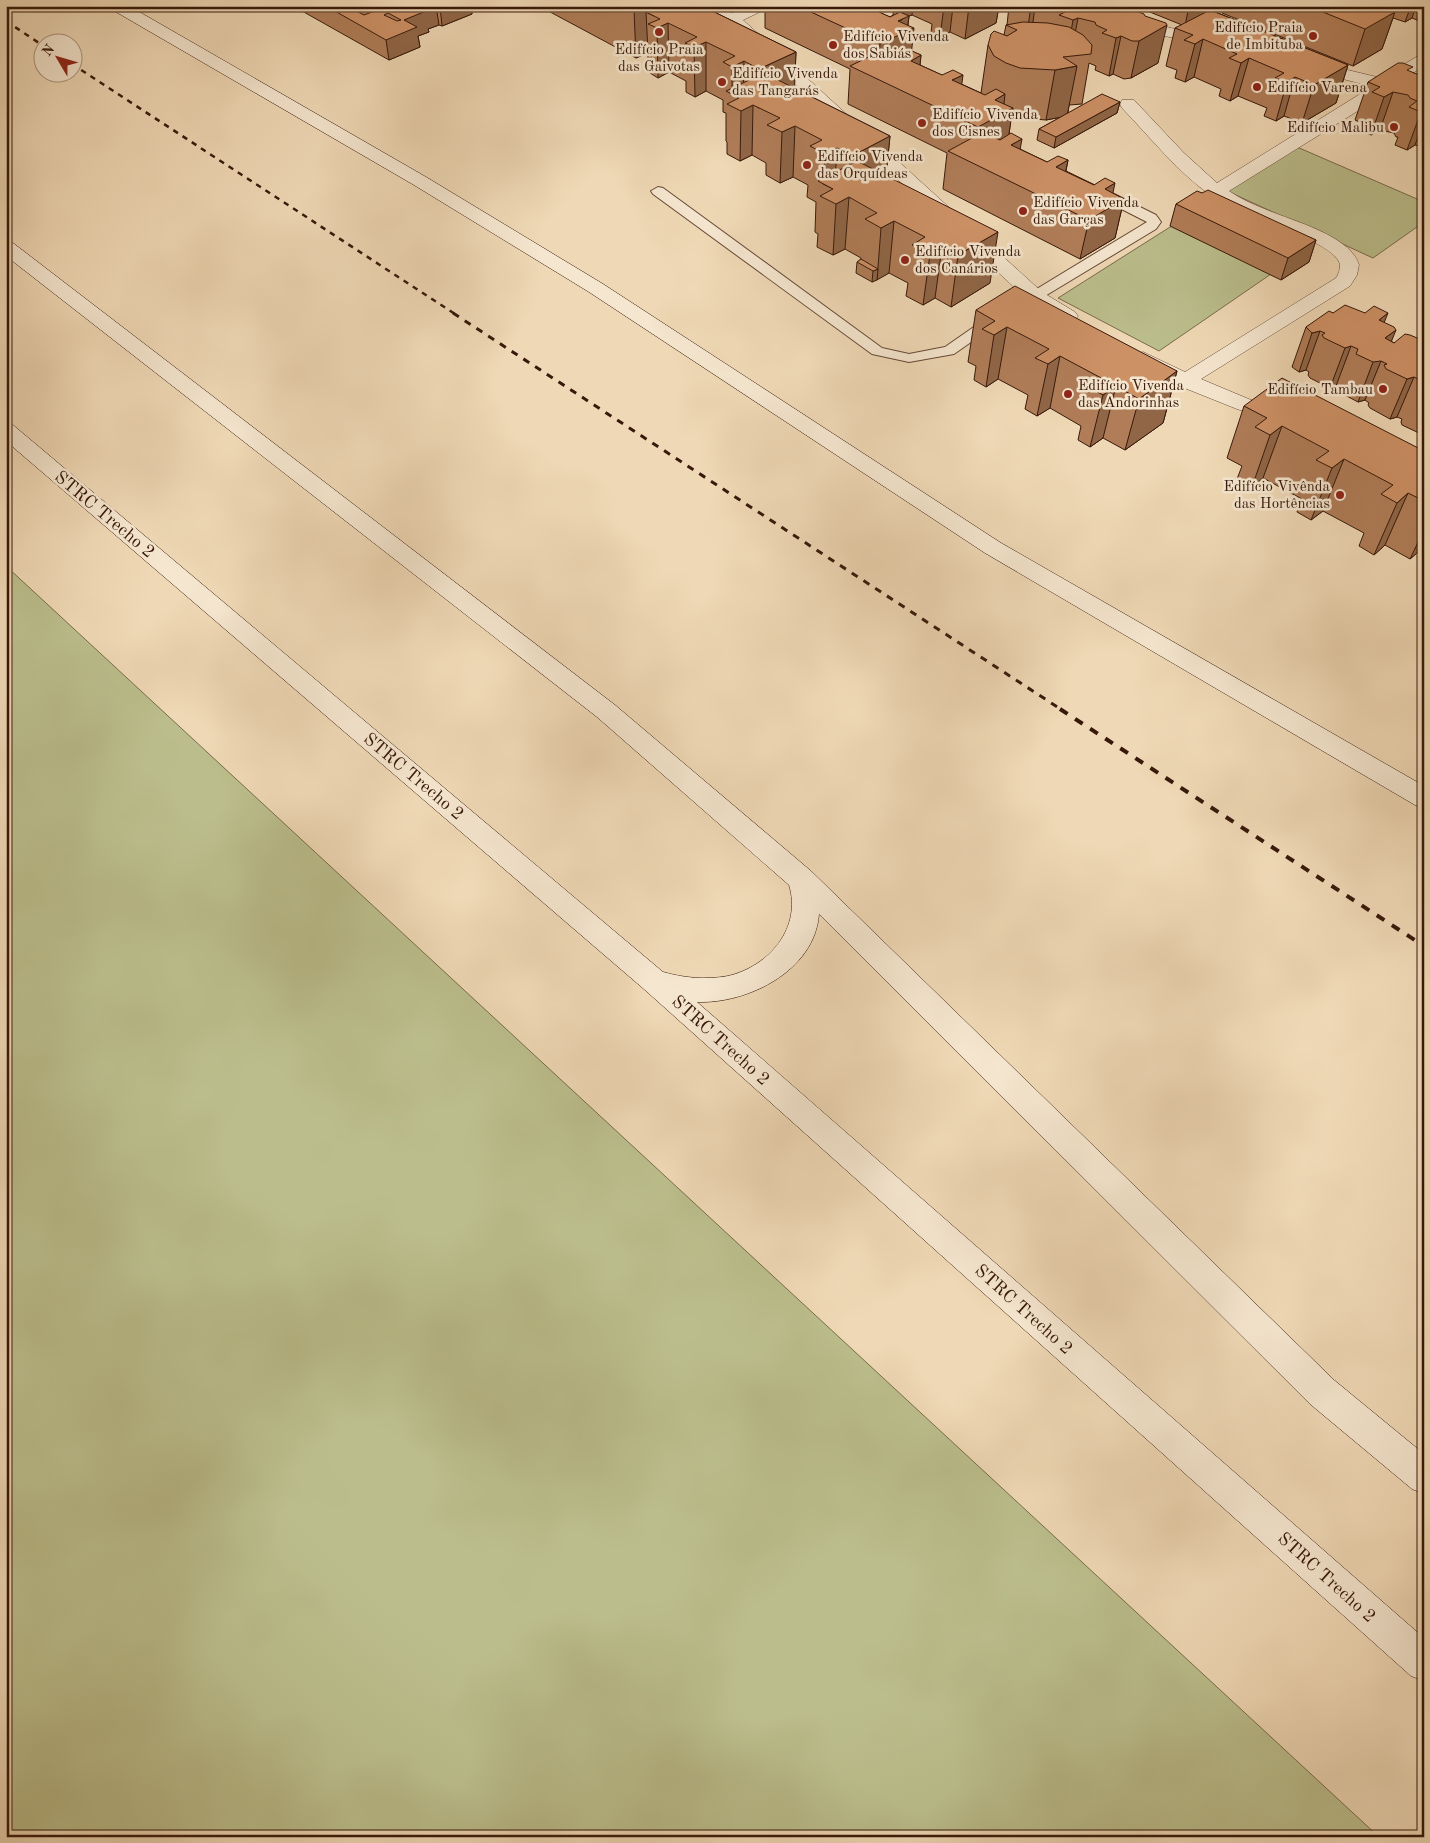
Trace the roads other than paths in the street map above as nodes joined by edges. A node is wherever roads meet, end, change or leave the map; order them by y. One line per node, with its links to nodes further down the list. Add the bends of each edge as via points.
1 (117, 6): 23 (street, via 420,181 596,288 992,548)
2 (708, 6): 5 (street)
3 (760, 6): 5 (street)
4 (1061, 6): 6 (street)
5 (732, 19): 17 (street)
6 (1224, 45)
7 (1424, 60): 9 (street)
8 (1291, 61): 9 (street)
9 (1384, 84): 11 (street)
10 (1371, 96): 15 (street)
11 (1424, 98)
12 (1128, 104): 15 (street, via 1194,173)
13 (1083, 184): 17 (lane, via 1154,222)
14 (658, 191): 17 (lane, via 877,351 909,358 949,351 1009,309)
15 (1216, 191): 20 (street, via 1244,207 1324,241 1346,256 1350,273 1343,282)
16 (6, 247): 24 (street, via 606,711)
17 (1035, 296): 18 (street)
18 (1084, 325)
19 (1126, 348): 20 (street)
20 (1184, 381): 21 (street)
21 (1300, 423)
22 (6, 430): 25 (street, STRC Trecho 2)
23 (1424, 798)
24 (801, 879): 25 (street, via 807,900 805,921 796,942 782,961 761,976 736,986 709,990 681,989); 26 (street, via 1322,1392)
25 (655, 982): 27 (street, STRC Trecho 2)
26 (1424, 1476)
27 (1424, 1664)

